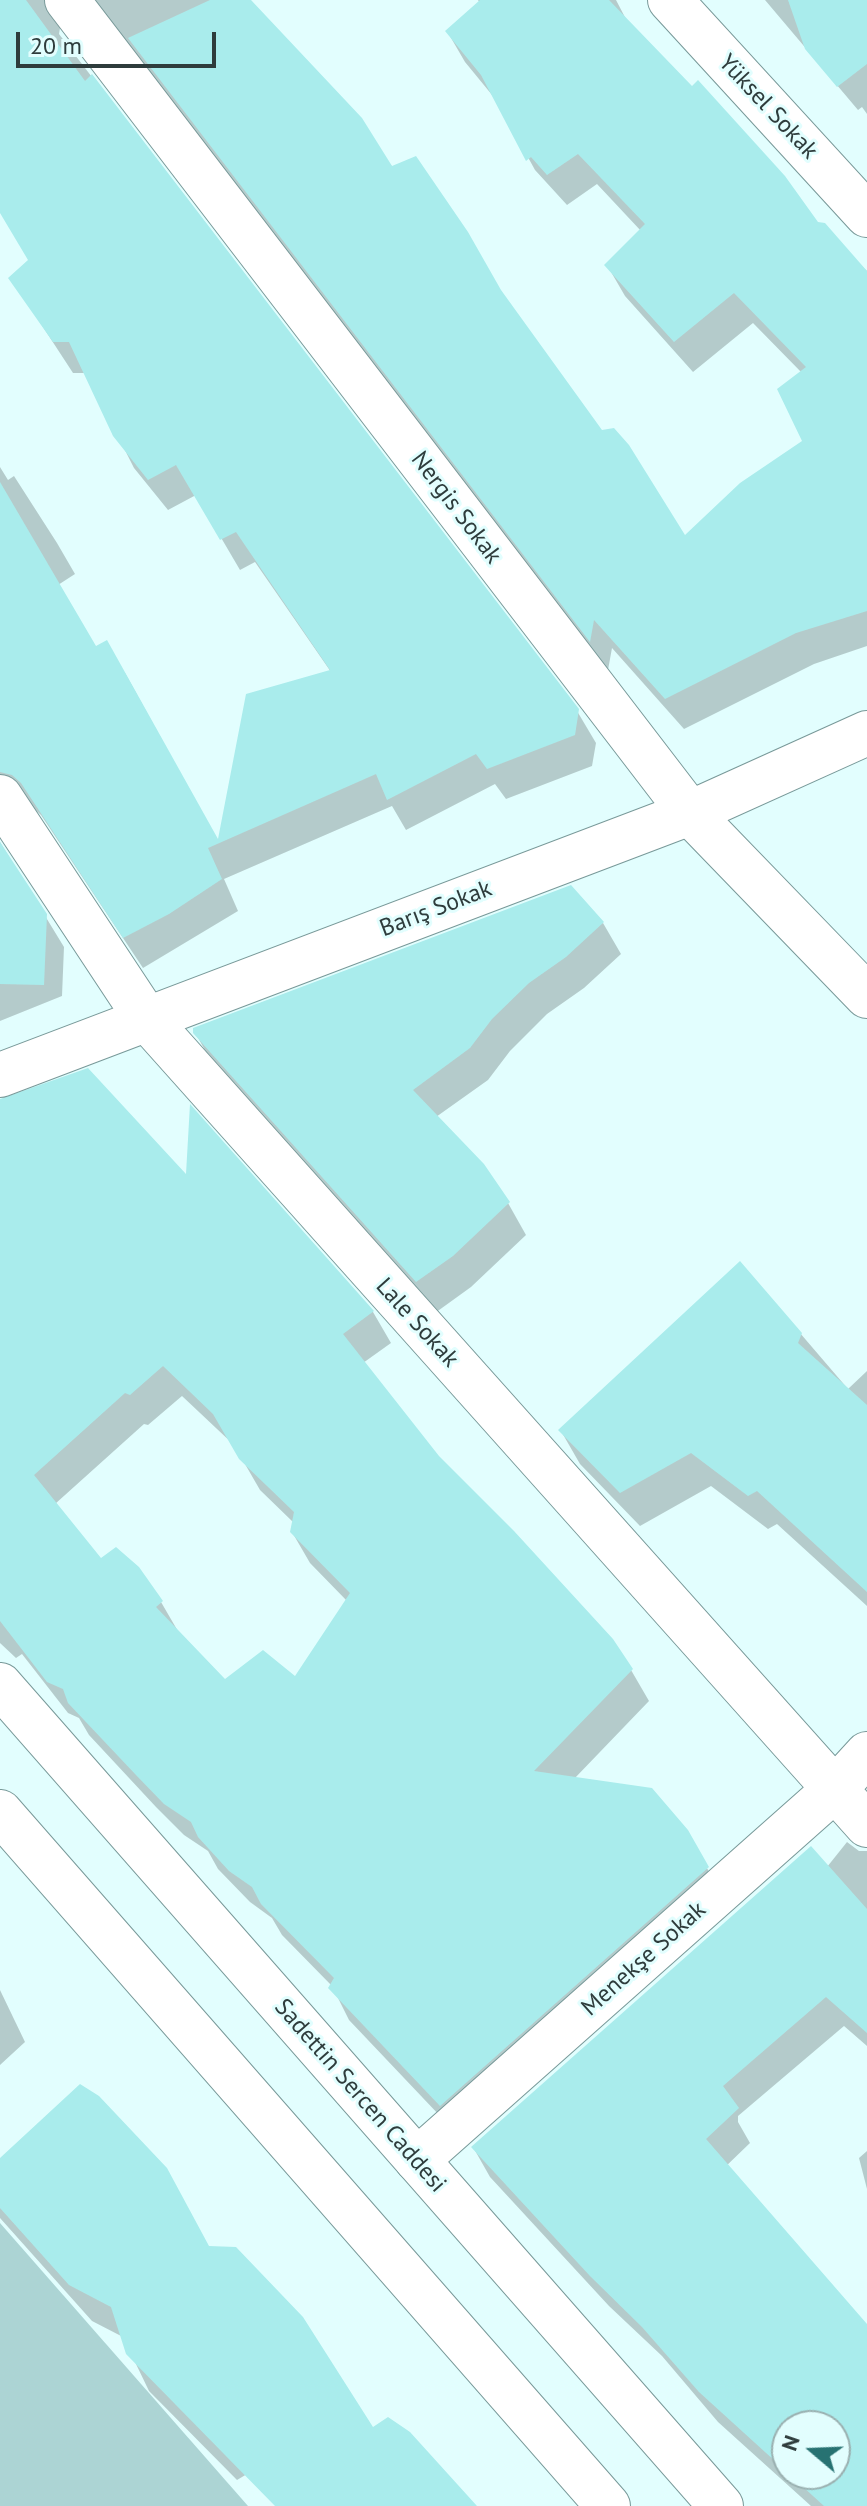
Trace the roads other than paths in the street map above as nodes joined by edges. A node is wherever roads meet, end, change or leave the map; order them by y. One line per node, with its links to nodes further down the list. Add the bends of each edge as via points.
1 (67, 0): 6 (street, Nergis Sokak)
2 (670, 0): 3 (street, Yüksel Sokak)
3 (867, 215)
4 (867, 733): 6 (street, Barış Sokak)
5 (0, 797): 8 (street, Lale Sokak)
6 (690, 813): 7 (street, Nergis Sokak); 8 (street, Barış Sokak)
7 (867, 996)
8 (146, 1018): 9 (street, Barış Sokak); 12 (street, Lale Sokak)
9 (0, 1075)
10 (0, 1685): 15 (street, Sadettin Sercen Caddesi)
11 (867, 1754): 12 (street, Menekşe Sokak)
12 (834, 1790): 14 (street, Lale Sokak); 15 (street, Menekşe Sokak)
13 (0, 1812): 16 (street)
14 (867, 1825)
15 (417, 2160): 17 (street, Sadettin Sercen Caddesi)
16 (608, 2506)
17 (721, 2506)

